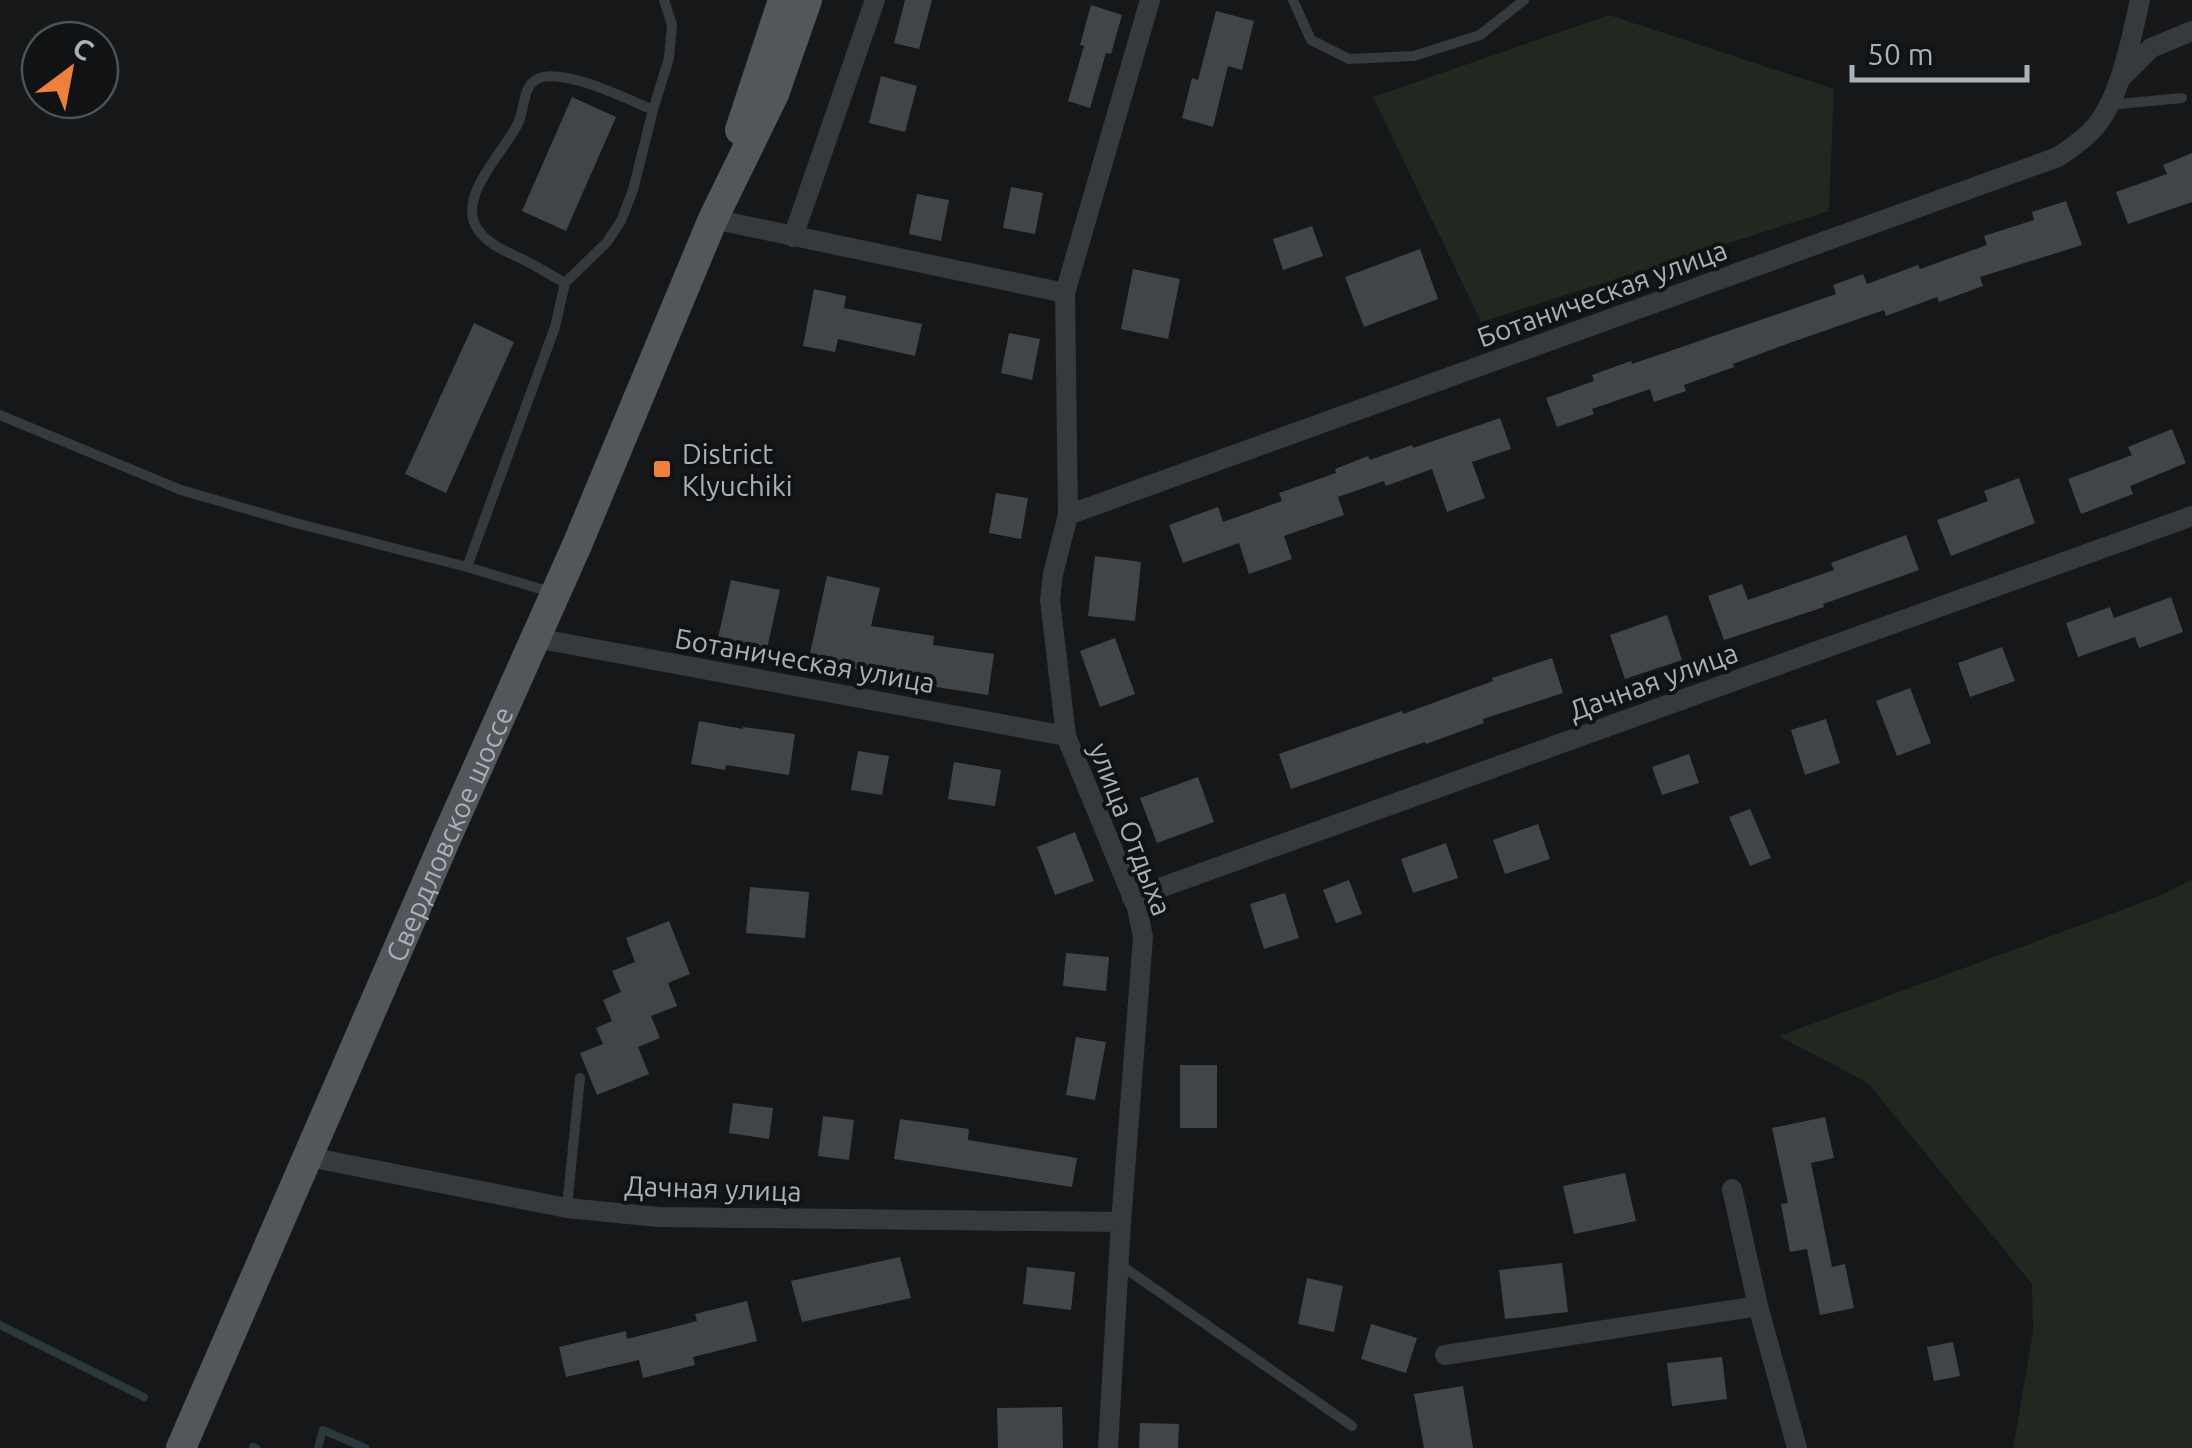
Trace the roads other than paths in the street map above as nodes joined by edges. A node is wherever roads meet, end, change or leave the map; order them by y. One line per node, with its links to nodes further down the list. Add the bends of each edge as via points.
1 (664, 0): 13 (lane, via 672,25 669,58)
2 (783, 0): 14 (main road, Свердловское шоссе)
3 (807, 0): 14 (main road, Свердловское шоссе, via 774,94)
4 (875, 0): 15 (street)
5 (1150, 0): 17 (street, улица Отдыха)
6 (1293, 0): 7 (lane, via 1311,40 1349,58 1414,56 1480,35)
7 (1524, 0)
8 (2140, 0): 10 (street)
9 (2192, 31): 10 (street, via 2151,48)
10 (2121, 78): 12 (street, Ботаническая улица)
11 (2182, 98): 12 (lane)
12 (2108, 106): 19 (street, Ботаническая улица, via 2099,123 2058,157)
13 (653, 110): 16 (lane, via 621,221); 16 (lane, via 554,76 528,85 518,122 475,194 474,224 493,244)
14 (713, 219): 15 (street); 22 (main road, Свердловское шоссе)
15 (793, 237): 17 (street)
16 (565, 283): 21 (lane)
17 (1064, 292): 19 (street, улица Отдыха)
18 (0, 415): 21 (lane, via 181,490)
19 (1068, 515): 24 (street, улица Отдыха, via 1050,600)
20 (2192, 516): 25 (street, Дачная улица)
21 (467, 567): 22 (lane)
22 (555, 594): 23 (main road, Свердловское шоссе)
23 (535, 638): 24 (street, Ботаническая улица); 27 (main road, Свердловское шоссе)
24 (1066, 736): 25 (street, улица Отдыха)
25 (1132, 898): 30 (street, улица Отдыха, via 1143,937)
26 (580, 1078): 29 (lane)
27 (309, 1157): 29 (street, Дачная улица); 35 (main road, Свердловское шоссе)
28 (1732, 1189): 32 (street)
29 (566, 1208): 30 (street, Дачная улица, via 658,1217)
30 (1121, 1222): 31 (street, улица Отдыха)
31 (1118, 1264): 34 (lane); 36 (street, улица Отдыха)
32 (1758, 1306): 33 (street); 37 (street)
33 (1446, 1355)
34 (1352, 1426)
35 (181, 1448)
36 (1108, 1448)
37 (1796, 1448)

